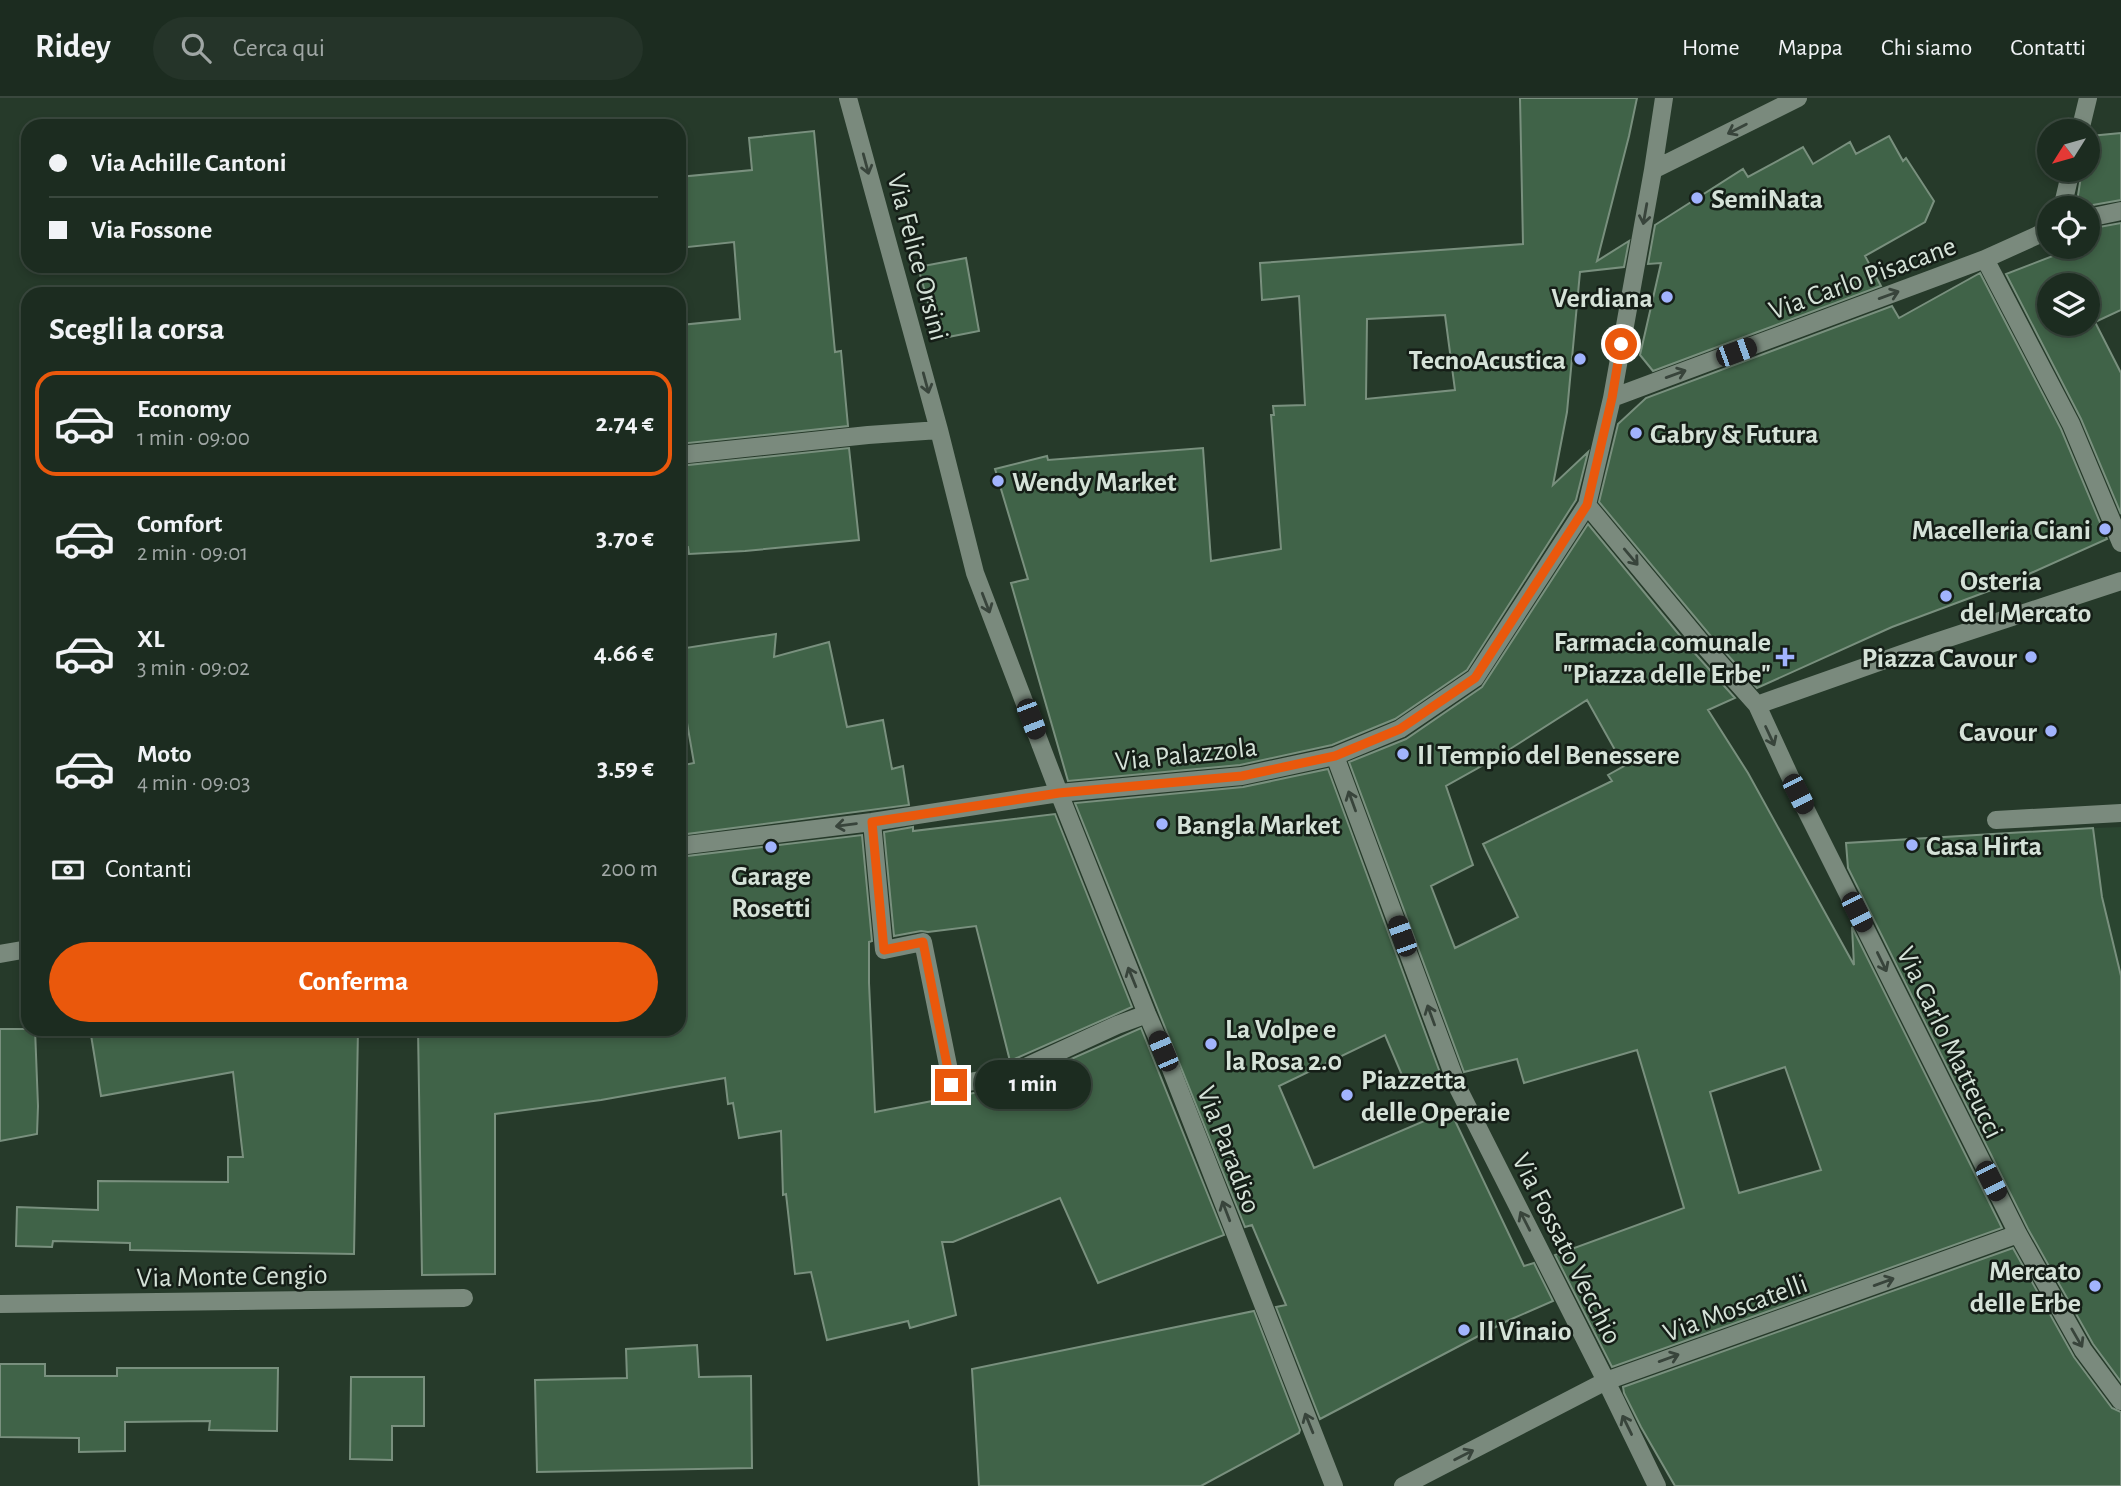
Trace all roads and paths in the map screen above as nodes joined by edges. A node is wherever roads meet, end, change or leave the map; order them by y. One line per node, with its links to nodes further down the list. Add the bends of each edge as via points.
1 (848, 98): 12 (street, Via Felice Orsini, one-way to 12)
2 (1664, 98): 6 (street, Via Palazzola)
3 (1798, 98): 6 (street, one-way to 6)
4 (2088, 98): 5 (street)
5 (2083, 119)
6 (1653, 170): 11 (street, Via Palazzola, one-way to 11)
7 (2121, 211): 8 (street)
8 (2100, 215)
9 (2037, 235): 10 (street, Via Carlo Pisacane)
10 (1985, 259): 11 (street, Via Carlo Pisacane, one-way to 10); 15 (street, via 2071,424)
11 (1612, 398): 14 (street, Via Palazzola)
12 (939, 430): 13 (street); 19 (street, Via Felice Orsini, one-way to 19, via 975,573)
13 (686, 454)
14 (1587, 505): 17 (street, Via Carlo Matteucci, one-way to 17); 18 (street, Via Palazzola, via 1475,678 1400,729)
15 (2120, 541)
16 (2121, 581): 17 (street)
17 (1756, 705): 27 (street, Via Carlo Matteucci, one-way to 27)
18 (1335, 756): 19 (street, Via Palazzola, via 1242,776); 30 (street, Via Fossato Vecchio, one-way to 18, via 1459,1090)
19 (1059, 793): 22 (street, Via Palazzola); 26 (street, Via Paradiso, one-way to 19)
20 (2121, 813): 21 (street)
21 (1996, 820)
22 (872, 822): 23 (street, Via Palazzola, one-way to 23); 26 (street, via 884,950 923,942 951,1085 1008,1075)
23 (686, 845)
24 (21, 950): 25 (street)
25 (0, 954)
26 (1147, 1014): 32 (street, Via Paradiso, one-way to 26)
27 (2018, 1234): 30 (street, Via Moscatelli, one-way to 27); 31 (street, Via Carlo Matteucci, one-way to 31, via 2083,1350)
28 (464, 1298): 29 (street, Via Monte Cengio)
29 (0, 1304)
30 (1606, 1381): 33 (street, Via Moscatelli, one-way to 30); 34 (street, Via Fossato Vecchio, one-way to 30)
31 (2121, 1401)
32 (1334, 1486)
33 (1403, 1486)
34 (1657, 1486)

